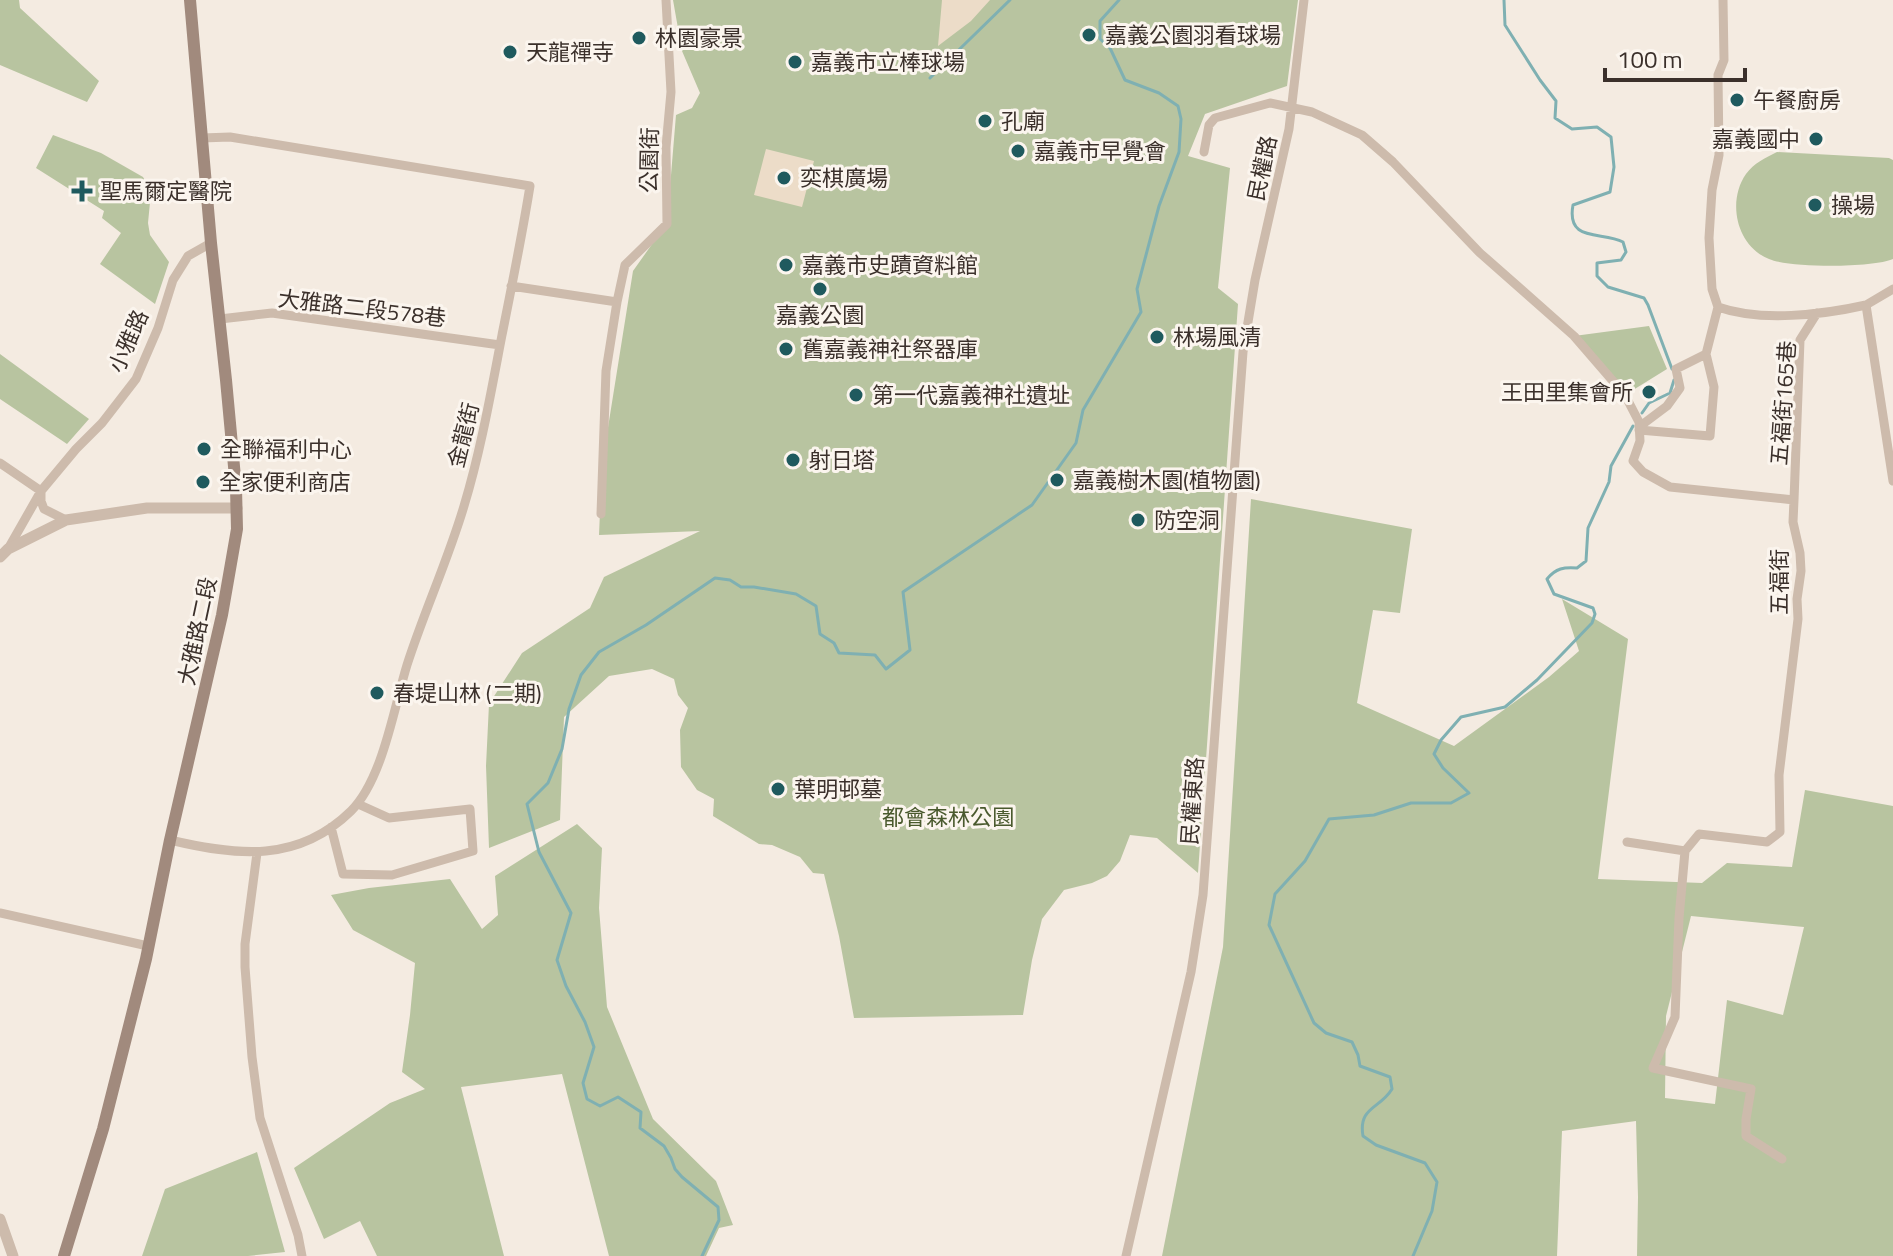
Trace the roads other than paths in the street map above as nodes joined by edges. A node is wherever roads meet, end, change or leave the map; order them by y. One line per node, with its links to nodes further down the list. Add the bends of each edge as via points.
1 (190, 0): 6 (main road, 大雅路二段)
2 (666, 0): 11 (street, 公園街, via 671,92 667,224 625,265)
3 (1304, 0): 5 (street, 民權路)
4 (1723, 0): 13 (street, via 1719,155 1709,224 1712,289)
5 (1290, 107): 7 (street, via 1270,103 1215,118); 16 (street, 民權路); 19 (street, via 1362,135 1393,162 1480,253 1574,336 1625,395)
6 (202, 138): 8 (main road, 大雅路二段); 9 (street, 金龍街, via 258,141 530,186)
7 (1204, 152)
8 (211, 243): 15 (main road, 大雅路二段); 23 (street, 小雅路, via 188,256 173,280 136,379)
9 (511, 286): 11 (street); 17 (street, 金龍街)
10 (1893, 289): 12 (street)
11 (617, 302): 26 (street, 公園街, via 606,371)
12 (1866, 305): 14 (street); 20 (street)
13 (1718, 307): 14 (street, via 1747,315); 18 (street)
14 (1817, 313): 24 (street, 五福街165巷, via 1800,340)
15 (220, 319): 17 (street, 大雅路二段578巷, via 272,313); 25 (main road, 大雅路二段)
16 (1245, 341): 42 (street, 民權東路, via 1203,895 1191,972)
17 (500, 345): 29 (street, 金龍街, via 465,503 407,664 376,771)
18 (1706, 354): 19 (street, via 1676,369 1680,388); 19 (street, via 1714,387 1710,436)
19 (1639, 429): 24 (street, via 1633,461 1670,487)
20 (1890, 450): 22 (street)
21 (0, 463): 23 (street)
22 (1893, 481)
23 (41, 491): 27 (street, via 44,509); 28 (street, 小雅路)
24 (1794, 500): 33 (street, 五福街, via 1801,571 1779,775 1780,832 1767,842 1699,834)
25 (237, 508): 27 (street, via 147,508); 31 (main road, 大雅路二段, via 222,615)
26 (601, 514)
27 (66, 520): 28 (street)
28 (4, 553)
29 (358, 804): 30 (street, 金龍街); 30 (street, via 389,818 470,809 473,851 392,875 343,874)
30 (331, 827): 34 (street, 金龍街, via 289,849)
31 (170, 840): 34 (street, 金龍街); 36 (main road, 大雅路二段)
32 (1627, 842): 33 (street)
33 (1685, 851): 37 (street, via 1675,1017 1653,1068 1751,1089 1746,1136)
34 (257, 853): 41 (street, via 245,944 252,1057 260,1118)
35 (0, 913): 36 (street)
36 (148, 946): 40 (main road, 大雅路二段, via 103,1129)
37 (1782, 1159)
38 (0, 1219): 39 (street)
39 (13, 1256)
40 (64, 1256)
41 (302, 1256)
42 (1126, 1256)

